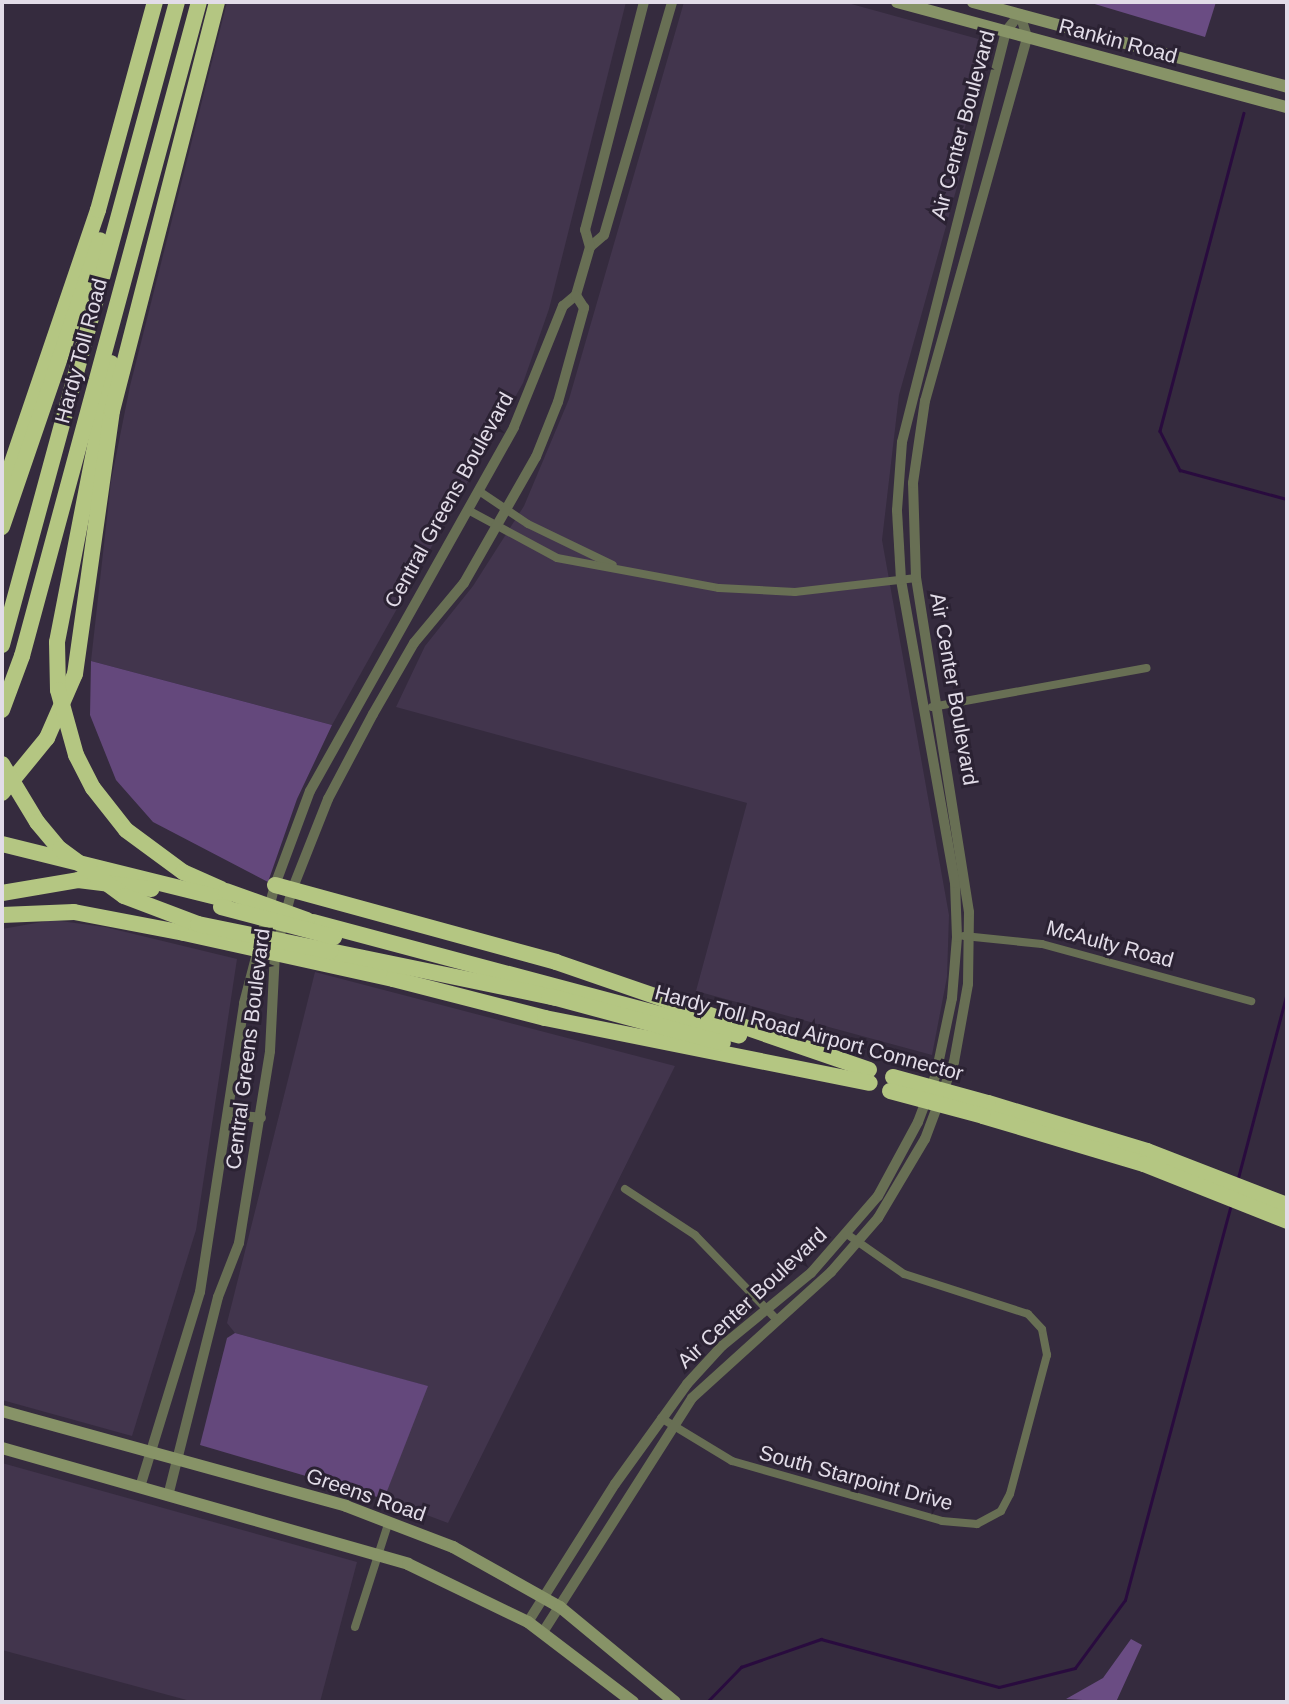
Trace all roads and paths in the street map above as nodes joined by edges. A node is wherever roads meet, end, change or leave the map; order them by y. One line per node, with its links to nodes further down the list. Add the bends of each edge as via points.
1 (155, 2): 29 (highway, via 98,210)
2 (177, 2): 18 (highway, Hardy Toll Road)
3 (199, 2): 21 (highway, Hardy Toll Road)
4 (217, 2): 44 (highway, via 112,411 75,674 47,738)
5 (645, 2): 12 (street, Central Greens Boulevard)
6 (672, 2): 14 (street, Central Greens Boulevard)
7 (897, 2): 10 (main road, Rankin Road)
8 (972, 2): 9 (main road, Rankin Road)
9 (1020, 14): 10 (street, Air Center Boulevard); 11 (street, Air Center Boulevard); 13 (main road, Rankin Road)
10 (1006, 31): 11 (main road, Rankin Road); 19 (street, Air Center Boulevard)
11 (1027, 37): 15 (main road, Rankin Road); 20 (street, Air Center Boulevard)
12 (629, 64): 14 (street); 22 (street, Central Greens Boulevard, via 585,230)
13 (1217, 68): 15 (main road); 16 (main road, Rankin Road)
14 (652, 70): 22 (street, Central Greens Boulevard, via 604,235)
15 (1212, 87): 17 (main road, Rankin Road)
16 (1287, 88)
17 (1287, 107)
18 (140, 125): 32 (highway); 37 (highway, Hardy Toll Road)
19 (966, 188): 20 (street); 24 (street, Air Center Boulevard)
20 (982, 192): 25 (street, Air Center Boulevard)
21 (143, 201): 41 (highway, Hardy Toll Road, via 22,656); 52 (highway, bridge, via 130,286 83,488 57,642 58,690 76,755 93,788 126,830)
22 (590, 247): 23 (street, Central Greens Boulevard)
23 (576, 295): 28 (street, Central Greens Boulevard, via 563,306 542,366); 30 (street, Central Greens Boulevard, via 584,308 558,402 536,457)
24 (927, 336): 25 (street); 26 (street, Air Center Boulevard)
25 (941, 340): 27 (street, Air Center Boulevard)
26 (902, 442): 27 (street); 36 (street, Air Center Boulevard, via 897,510)
27 (916, 444): 35 (street, Air Center Boulevard, via 912,513)
28 (479, 491): 30 (street); 31 (street, Central Greens Boulevard)
29 (2, 492)
30 (506, 509): 33 (street, Central Greens Boulevard); 34 (street)
31 (468, 510): 33 (street); 43 (street, Central Greens Boulevard)
32 (2, 527)
33 (495, 527): 34 (street, via 557,558 596,568); 45 (street, Central Greens Boulevard, via 464,583 407,653)
34 (613, 565): 36 (street, via 759,592 829,590)
35 (916, 578): 36 (street); 39 (street, Air Center Boulevard)
36 (901, 580): 40 (street, Air Center Boulevard)
37 (2, 645)
38 (1146, 668): 39 (street)
39 (936, 706): 40 (street); 46 (street, Air Center Boulevard)
40 (923, 708): 47 (street, Air Center Boulevard)
41 (2, 710)
42 (2, 764): 56 (highway, bridge, via 30,812 60,849 124,896 198,924)
43 (310, 791): 45 (street); 49 (street, Central Greens Boulevard)
44 (2, 793)
45 (328, 799): 50 (street, Central Greens Boulevard)
46 (955, 808): 47 (street); 54 (street, Air Center Boulevard, via 967,877)
47 (942, 812): 55 (street, Air Center Boulevard, via 955,883)
48 (2, 844): 52 (highway, bridge)
49 (275, 885): 50 (highway); 57 (street, Central Greens Boulevard)
50 (292, 890): 58 (street, Central Greens Boulevard); 61 (highway, via 556,962)
51 (2, 892): 52 (highway, via 54,881 94,880)
52 (224, 899): 56 (highway, bridge); 56 (highway, Hardy Toll Road Airport Connector, bridge, via 313,922)
53 (2, 915): 57 (highway, via 74,912)
54 (970, 936): 55 (street, McAulty Road); 59 (street, McAulty Road, via 1042,944); 62 (street, Air Center Boulevard, via 962,1024)
55 (957, 937): 60 (street, Air Center Boulevard, via 952,998)
56 (333, 939): 61 (highway, Hardy Toll Road Airport Connector); 61 (highway, Hardy Toll Road Airport Connector)
57 (256, 949): 58 (highway); 63 (street, Central Greens Boulevard)
58 (275, 953): 61 (highway, via 545,1018); 64 (street, Central Greens Boulevard)
59 (1251, 1001)
60 (936, 1074): 62 (street); 69 (street, Air Center Boulevard, via 904,1150)
61 (870, 1077): 66 (highway, Hardy Toll Road Airport Connector, bridge, via 985,1109)
62 (948, 1077): 70 (street, Air Center Boulevard, via 903,1181)
63 (229, 1115): 64 (street); 71 (street, Central Greens Boulevard)
64 (261, 1118): 72 (street, Central Greens Boulevard, via 239,1243)
65 (625, 1189): 73 (street, via 695,1235)
66 (1253, 1198): 67 (highway, Hardy Toll Road Airport Connector); 68 (highway, Hardy Toll Road Airport Connector)
67 (1287, 1205)
68 (1287, 1221)
69 (848, 1235): 70 (street, South Starpoint Drive); 73 (street, Air Center Boulevard)
70 (858, 1244): 74 (street, Air Center Boulevard); 77 (street, South Starpoint Drive, via 904,1274 1021,1311 1036,1321 1048,1346 1006,1503 985,1522 967,1525 732,1461)
71 (200, 1292): 72 (street); 79 (street, Central Greens Boulevard)
72 (218, 1297): 80 (street, Central Greens Boulevard)
73 (768, 1309): 74 (street); 76 (street, Air Center Boulevard, via 722,1346)
74 (776, 1320): 77 (street, Air Center Boulevard, via 711,1378)
75 (2, 1411): 79 (main road, Greens Road)
76 (662, 1418): 77 (street, South Starpoint Drive); 85 (street, Air Center Boulevard)
77 (672, 1425): 86 (street, Air Center Boulevard)
78 (2, 1448): 81 (main road)
79 (151, 1451): 80 (main road, Greens Road); 81 (street, Central Greens Boulevard)
80 (180, 1458): 82 (street, Central Greens Boulevard); 83 (main road, Greens Road)
81 (140, 1487): 82 (main road)
82 (168, 1496): 84 (main road)
83 (388, 1521): 84 (street); 85 (main road, Greens Road, via 453,1547)
84 (377, 1554): 87 (main road, via 458,1586); 88 (street)
85 (544, 1597): 86 (main road, Greens Road); 87 (street, Air Center Boulevard)
86 (560, 1607): 89 (street, Air Center Boulevard); 91 (main road, Greens Road)
87 (528, 1622): 89 (main road)
88 (355, 1627)
89 (543, 1632): 90 (main road)
90 (633, 1702)
91 (675, 1702)

